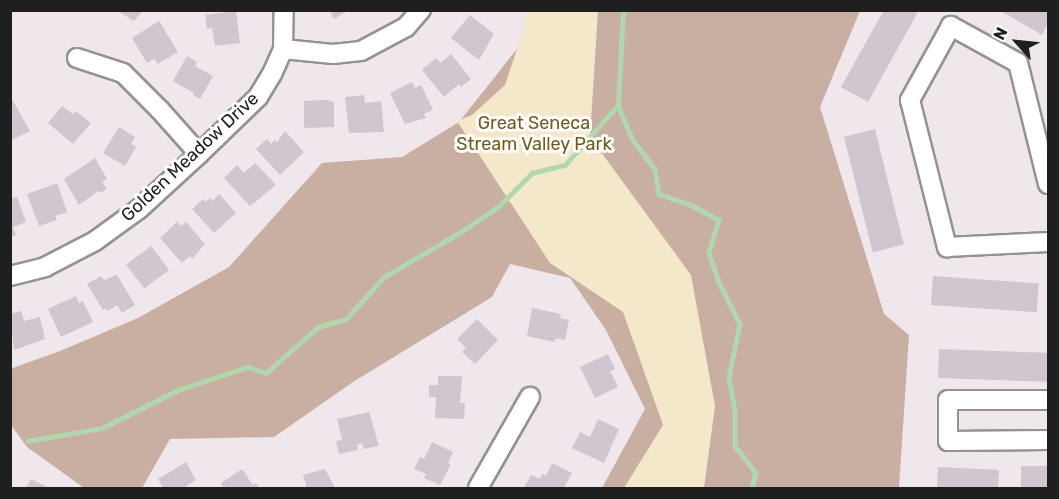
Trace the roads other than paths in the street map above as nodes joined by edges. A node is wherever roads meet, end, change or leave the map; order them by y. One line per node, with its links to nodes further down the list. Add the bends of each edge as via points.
1 (284, 10): 3 (street, Golden Meadow Drive)
2 (421, 10): 3 (street, via 405,27 361,51 333,54)
3 (283, 49): 5 (street, Golden Meadow Drive, via 258,97)
4 (77, 58): 5 (street, via 123,73)
5 (199, 154): 8 (street, Golden Meadow Drive, via 139,209 95,241 45,267)
6 (1048, 184): 7 (street, via 1018,63 951,26 910,100 947,247)
7 (1048, 242)
8 (10, 276)
9 (530, 397): 12 (street)
10 (1048, 400): 11 (street, via 948,400 948,441)
11 (1048, 440)
12 (478, 489)

